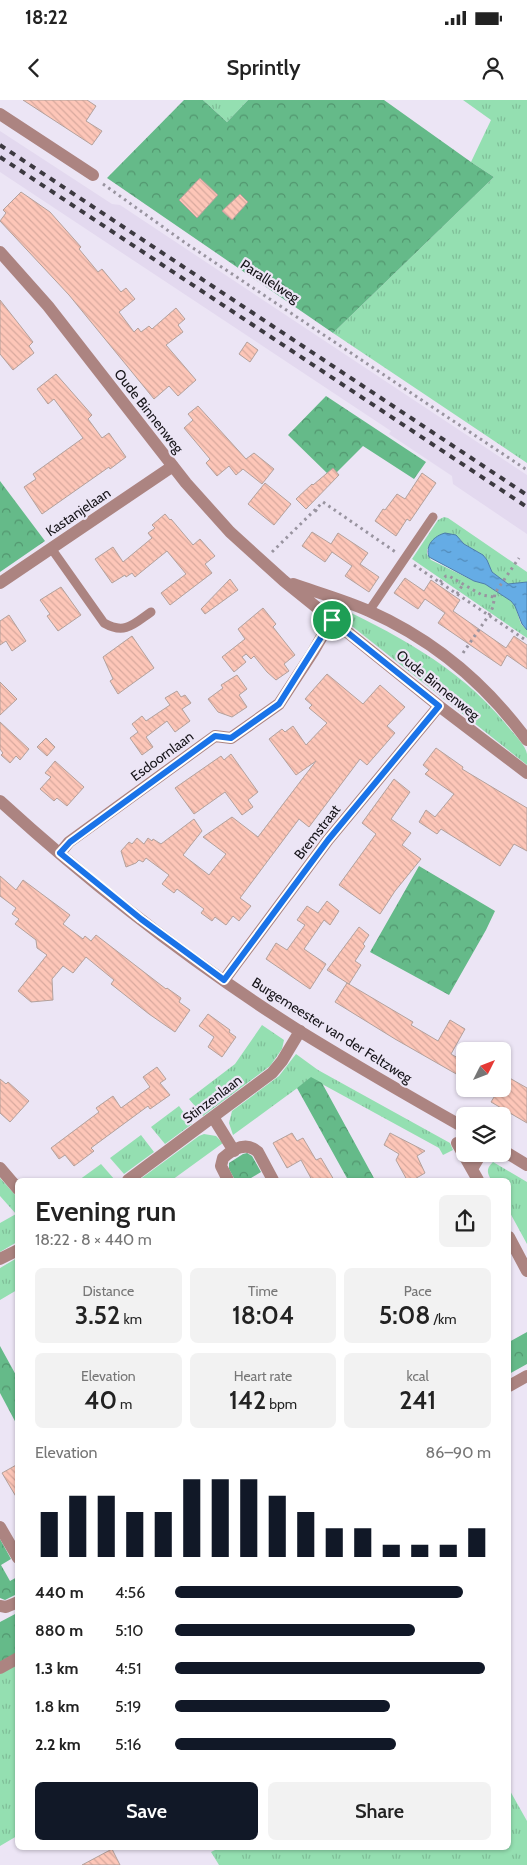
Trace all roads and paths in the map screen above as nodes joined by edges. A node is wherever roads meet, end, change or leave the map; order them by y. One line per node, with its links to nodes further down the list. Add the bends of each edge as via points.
1 (0, 114): 2 (street)
2 (94, 175): 5 (path, Parallelweg, via 109,190 184,242)
3 (0, 252): 4 (street, Oude Binnenweg, via 48,306)
4 (172, 466): 9 (street, Kastanjelaan); 11 (street, Oude Binnenweg, via 230,532)
5 (527, 470)
6 (315, 510): 7 (path)
7 (320, 514)
8 (433, 517): 17 (lane)
9 (51, 548): 12 (street, Kastanjelaan); 18 (lane, via 104,623 112,628 128,628)
10 (519, 558): 16 (path)
11 (284, 580): 17 (street, Oude Binnenweg); 19 (street, Oude Binnenweg)
12 (0, 582)
13 (440, 582): 14 (path, via 449,576)
14 (463, 584): 15 (path); 16 (path, via 482,595)
15 (457, 594)
16 (494, 595): 20 (path, via 489,616)
17 (369, 611): 20 (street, Oude Binnenweg, via 414,635)
18 (151, 612)
19 (332, 620): 21 (street, Oude Binnenweg); 25 (street, Esdoornlaan, via 279,704 231,738 215,736 70,842)
20 (456, 664): 22 (street, Oude Binnenweg, via 494,699)
21 (439, 706): 23 (street, Oude Binnenweg); 26 (street, Bremstraat, via 328,840)
22 (527, 739)
23 (527, 773)
24 (0, 801): 25 (street, Burgemeester van der Feltzweg)
25 (60, 853): 26 (street, Burgemeester van der Feltzweg, via 141,919)
26 (224, 980): 27 (street, Burgemeester van der Feltzweg)
27 (300, 1031): 28 (street, Stinzenlaan, via 277,1068); 29 (street, Burgemeester van der Feltzweg)
28 (213, 1117): 30 (street); 37 (street, Stinzenlaan)
29 (456, 1123)
30 (234, 1151): 38 (street, via 222,1162); 39 (street, via 246,1146 254,1149)
31 (511, 1155): 34 (street)
32 (467, 1162): 36 (street)
33 (478, 1162): 36 (street)
34 (527, 1165)
35 (0, 1168): 40 (street)
36 (475, 1175)
37 (131, 1178)
38 (227, 1178)
39 (272, 1178)
40 (15, 1186)
41 (511, 1241): 44 (street)
42 (15, 1252): 43 (street)
43 (0, 1259)
44 (527, 1270)
45 (527, 1376): 46 (street)
46 (511, 1385)
47 (0, 1527): 48 (street)
48 (15, 1553)
49 (15, 1603): 50 (street)
50 (0, 1606)
51 (15, 1660): 52 (street)
52 (0, 1668)

